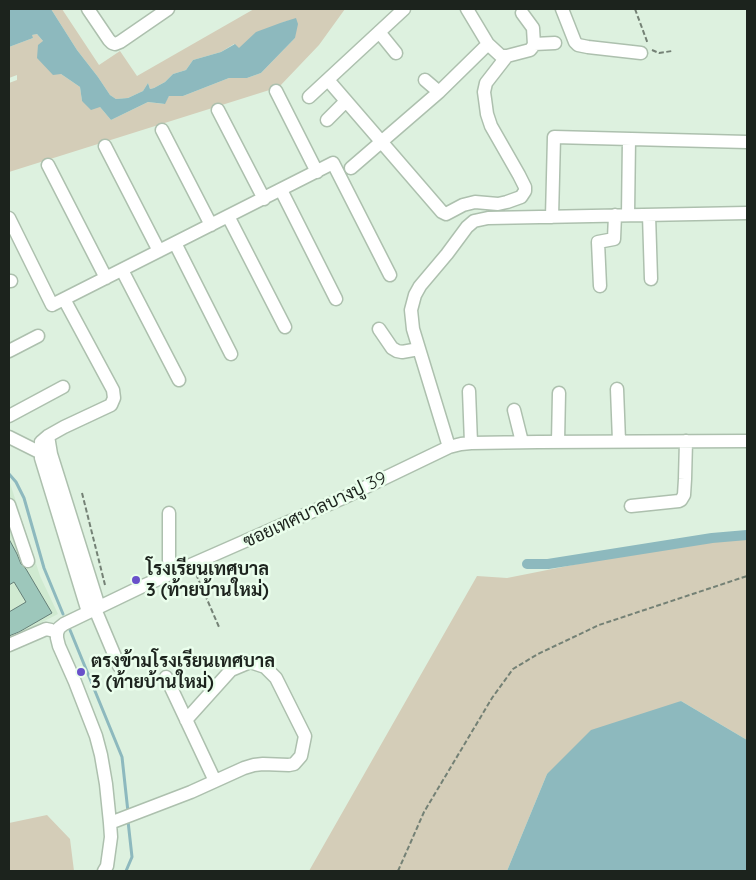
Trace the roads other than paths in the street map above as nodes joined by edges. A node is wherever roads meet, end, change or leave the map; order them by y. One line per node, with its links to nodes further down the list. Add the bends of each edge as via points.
1 (88, 9): 2 (street, via 115,44)
2 (168, 9)
3 (404, 9): 7 (street)
4 (467, 9): 9 (street)
5 (562, 9): 12 (street, via 578,45)
6 (522, 13): 10 (street, via 533,28)
7 (379, 32): 11 (street); 14 (street)
8 (555, 43): 10 (street)
9 (488, 44): 13 (street, via 501,56); 17 (street)
10 (534, 44): 13 (street, via 530,50)
11 (396, 53)
12 (641, 53)
13 (507, 56): 24 (street, via 486,83 484,92 490,126 525,187 520,198 498,204 474,202 444,214)
14 (328, 80): 18 (street); 19 (street)
15 (425, 80): 17 (street)
16 (276, 91): 29 (street)
17 (438, 92): 24 (street)
18 (310, 97)
19 (346, 101): 21 (street); 24 (street)
20 (218, 110): 31 (street)
21 (327, 120)
22 (162, 130): 38 (street)
23 (629, 139): 25 (street); 33 (street); 36 (street, via 554,137)
24 (380, 142): 28 (street)
25 (747, 142)
26 (105, 146): 40 (street)
27 (48, 166): 43 (street)
28 (351, 168)
29 (317, 172): 30 (street); 42 (street, via 333,164)
30 (281, 190): 31 (street); 47 (street)
31 (264, 199): 35 (street)
32 (747, 213): 34 (street)
33 (622, 215): 34 (street); 36 (street); 45 (street, via 614,239 598,242)
34 (650, 215): 44 (street)
35 (228, 216): 38 (street); 48 (street)
36 (552, 217): 51 (street, via 481,219 467,227 415,295 413,329)
37 (9, 218): 46 (street, via 52,305)
38 (211, 225): 39 (street)
39 (174, 243): 40 (street); 53 (street)
40 (159, 251): 41 (street)
41 (122, 270): 43 (street); 54 (street)
42 (390, 275)
43 (106, 278): 46 (street)
44 (650, 279)
45 (600, 286)
46 (64, 299): 61 (street, via 113,390 114,398 111,405)
47 (336, 299)
48 (285, 327)
49 (379, 329): 51 (street, via 397,351)
50 (38, 336): 52 (street)
51 (419, 349): 69 (street)
52 (9, 351)
53 (231, 354)
54 (179, 380)
55 (63, 388): 60 (street)
56 (617, 389): 63 (street)
57 (469, 391): 68 (street)
58 (559, 393): 67 (street)
59 (514, 410): 66 (street)
60 (9, 416)
61 (48, 436): 70 (street, via 41,442); 76 (street)
62 (9, 437): 70 (street)
63 (619, 441): 64 (street, ซอยเทศบาลบางปู 39); 67 (street, ซอยเทศบาลบางปู 39)
64 (686, 441): 65 (street, ซอยเทศบาลบางปู 39); 72 (street, via 684,495 681,500)
65 (747, 441)
66 (522, 442): 67 (street, ซอยเทศบาลบางปู 39); 68 (street, ซอยเทศบาลบางปู 39)
67 (558, 442)
68 (471, 443): 69 (street, ซอยเทศบาลบางปู 39)
69 (449, 447): 75 (street, ซอยเทศบาลบางปู 39, via 343,498)
70 (41, 453): 76 (street)
71 (9, 505): 74 (street)
72 (631, 506)
73 (169, 514): 75 (street)
74 (28, 561)
75 (172, 573): 76 (street, ซอยเทศบาลบางปู 39)
76 (98, 607): 77 (street, ซอยเทศบาลบางปู 39, via 64,624); 79 (street)
77 (58, 633): 78 (street, via 46,629); 83 (street, via 59,646 96,736 106,784)
78 (9, 645)
79 (119, 666)
80 (166, 677): 81 (street)
81 (186, 720): 82 (street); 82 (street, via 232,670 250,662 265,667 276,678 305,736 301,756 294,764 254,765)
82 (215, 781): 83 (street)
83 (122, 819): 84 (street)
84 (104, 871)

